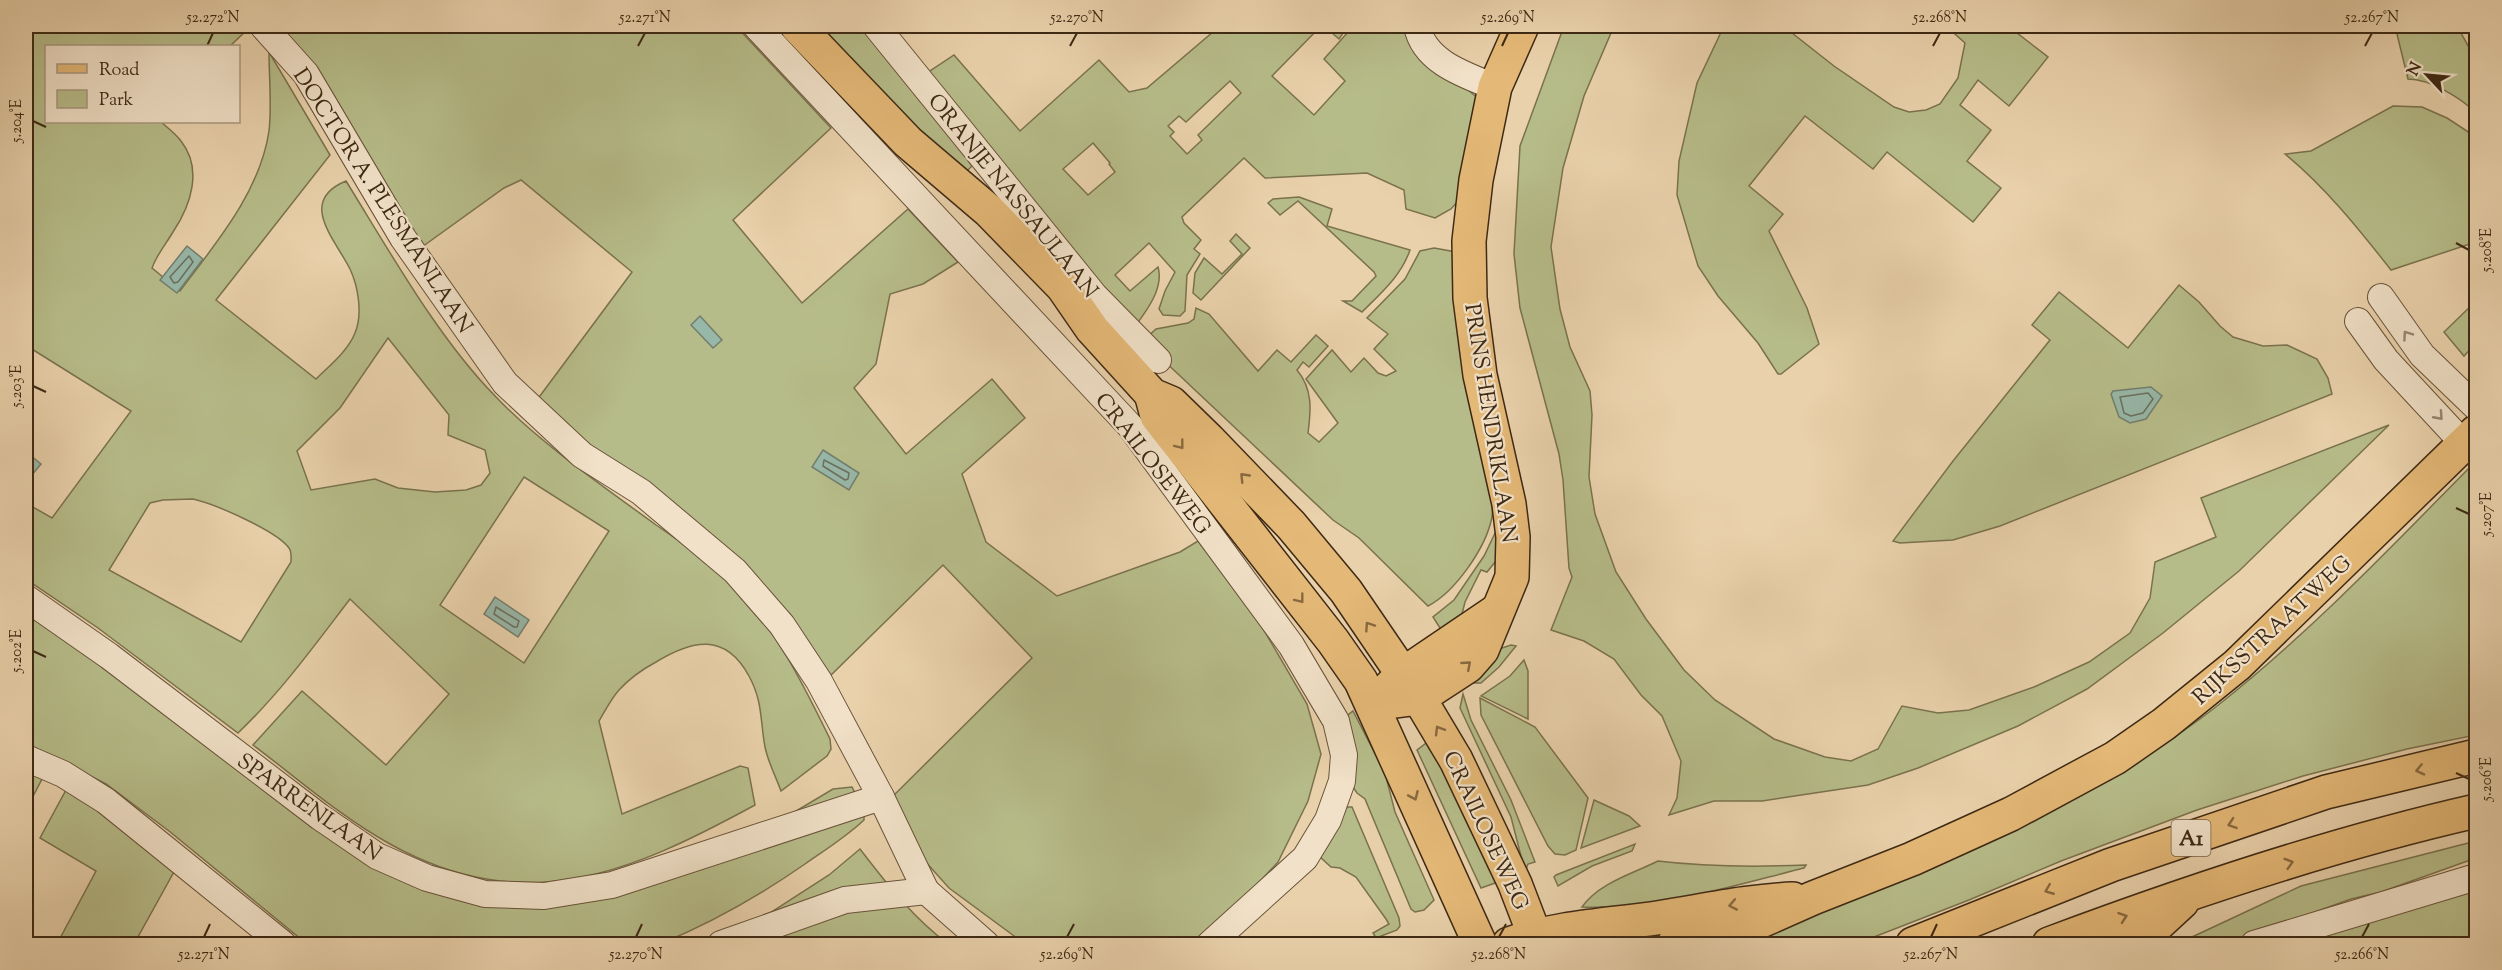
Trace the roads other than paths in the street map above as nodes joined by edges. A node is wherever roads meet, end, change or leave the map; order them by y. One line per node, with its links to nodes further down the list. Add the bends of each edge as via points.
1 (263, 26): 19 (street, DOCTOR A. PLESMANLAAN, via 306,74 403,238 504,383 582,455 641,492 735,571 782,624 819,681)
2 (756, 26): 29 (street, CRAILOSEWEG, via 1130,426 1291,645 1336,721 1344,754 1342,781 1328,820 1305,858)
3 (797, 26): 11 (main road, CRAILOSEWEG, via 908,142 997,220 1063,287 1092,329)
4 (876, 26): 10 (street, ORANJE NASSAULAAN, via 1094,295)
5 (1522, 26): 7 (main road, PRINS HENDRIKLAAN)
6 (1415, 30): 7 (street, via 1447,67)
7 (1495, 87): 15 (main road, PRINS HENDRIKLAAN, via 1476,180 1469,241 1470,298 1480,375 1514,537 1512,577 1498,610)
8 (2381, 297): 12 (street, one-way to 8, via 2422,356)
9 (2358, 321): 13 (street, one-way to 13, via 2385,360)
10 (1158, 360)
11 (1152, 395): 15 (main road, CRAILOSEWEG, one-way to 11, via 1346,591 1291,525 1172,403); 16 (main road, CRAILOSEWEG, one-way to 16, via 1157,416 1334,641)
12 (2476, 407)
13 (2470, 438): 24 (main road, RIJKSSTRAATWEG, via 2237,665 2143,740 2088,775 2011,814)
14 (26, 598): 19 (street, SPARRENLAAN, via 377,856 427,878 485,894 544,896 612,885)
15 (1411, 686): 16 (main road, PRINS HENDRIKLAAN); 25 (main road, CRAILOSEWEG, one-way to 15, via 1515,884 1456,760)
16 (1373, 704): 30 (main road, CRAILOSEWEG, one-way to 30)
17 (2476, 756): 32 (main road, A1, one-way to 32, via 2326,792 2111,865)
18 (26, 758): 26 (street, via 63,774 106,801)
19 (881, 797): 22 (street)
20 (2476, 811): 23 (main road, A1, one-way to 20, via 2381,835)
21 (2476, 877): 35 (street)
22 (926, 891): 27 (street, via 845,900); 28 (street)
23 (2193, 892): 33 (main road, A1, one-way to 23); 34 (main road, A1)
24 (1812, 898): 25 (main road, RIJKSSTRAATWEG, one-way to 25, via 1753,901); 31 (main road, RIJKSSTRAATWEG, via 1752,925)
25 (1527, 941)
26 (283, 945)
27 (721, 945)
28 (986, 945)
29 (1210, 945)
30 (1480, 945)
31 (1674, 945)
32 (1913, 945)
33 (2049, 945)
34 (2131, 945)
35 (2254, 945)

